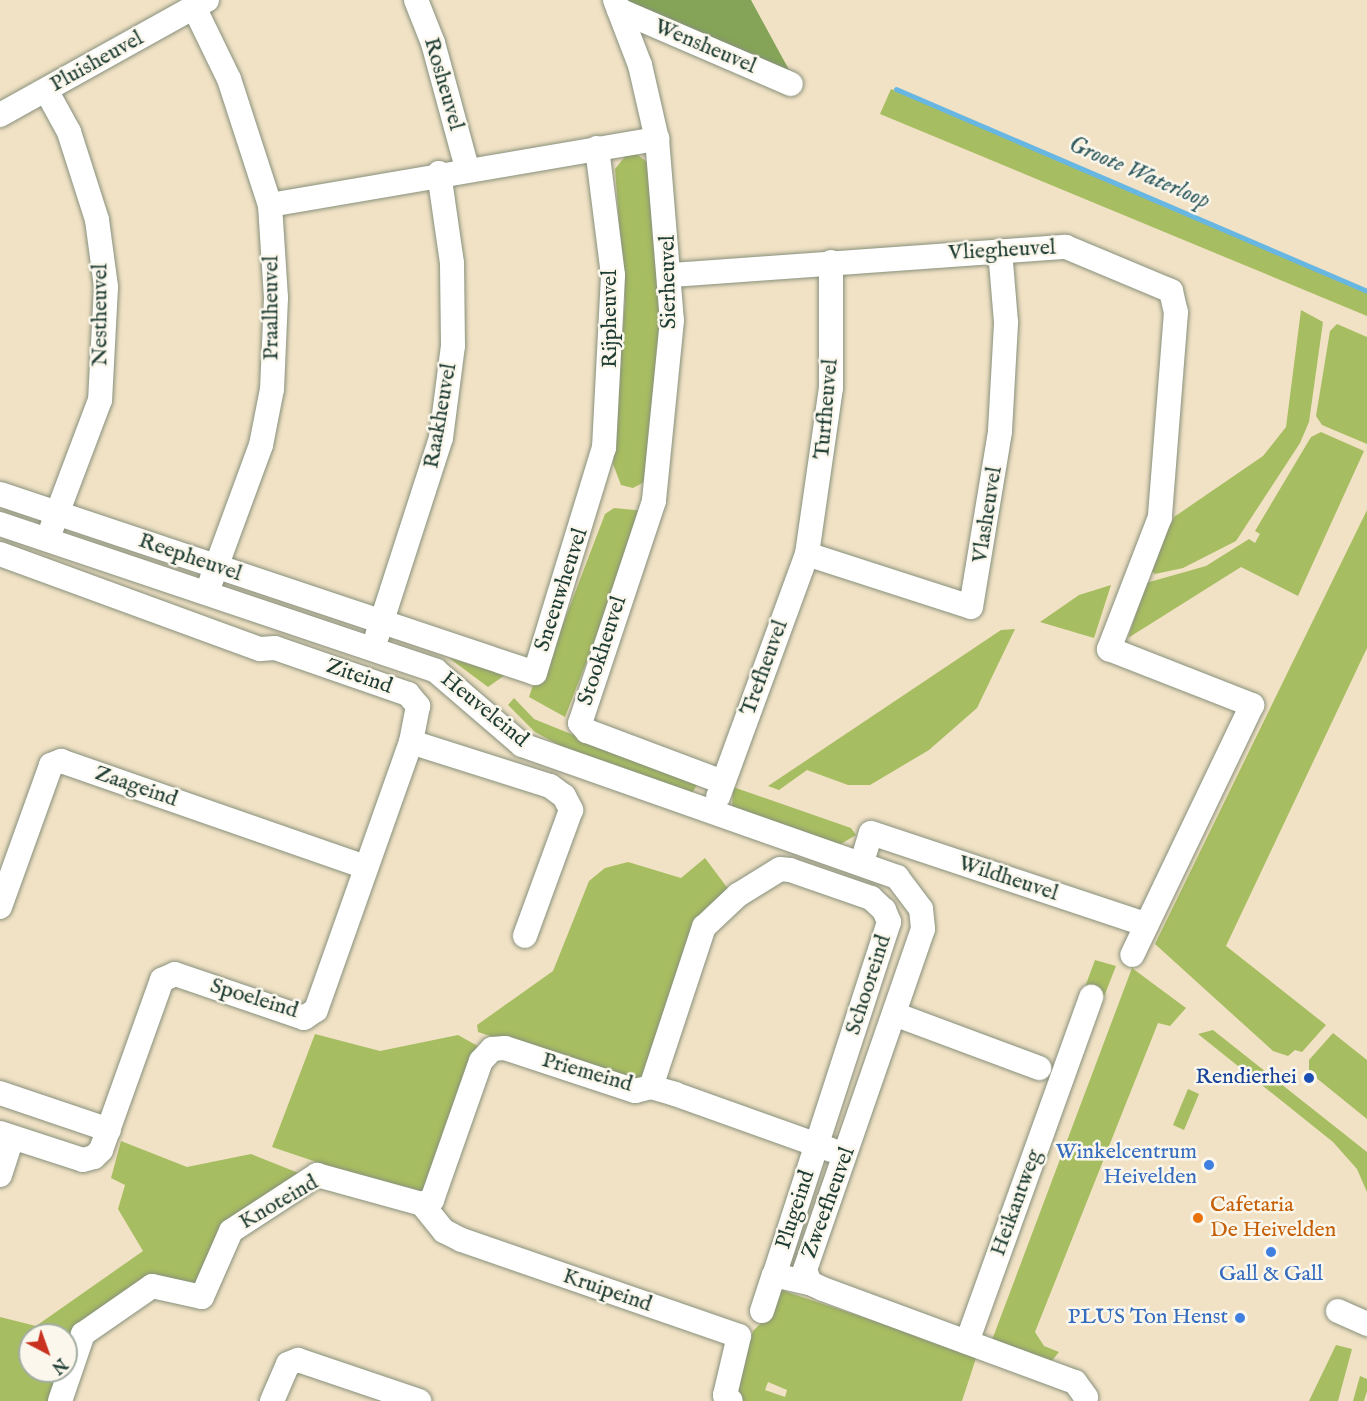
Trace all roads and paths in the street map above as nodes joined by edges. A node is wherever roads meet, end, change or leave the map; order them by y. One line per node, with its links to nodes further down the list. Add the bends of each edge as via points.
1 (416, 0): 9 (street, Rosheuvel, via 433,43)
2 (200, 4): 5 (street, Pluisheuvel); 11 (street, Praalheuvel, via 230,79)
3 (617, 5): 4 (street, Wensheuvel); 7 (street, Sierheuvel, via 640,65)
4 (791, 84)
5 (46, 90): 6 (street, Pluisheuvel); 18 (street, Nestheuvel, via 69,132 97,220 106,287 100,400)
6 (0, 115)
7 (657, 139): 8 (street); 14 (street, Sierheuvel)
8 (597, 148): 9 (street); 15 (street, Rijpheuvel, via 613,275 613,359)
9 (466, 168): 10 (street)
10 (439, 173): 11 (street); 25 (street, Raakheuvel, via 452,263 453,346 441,438)
11 (270, 205): 23 (street, Praalheuvel, via 276,298 272,389 261,445)
12 (999, 251): 13 (street, Vliegheuvel); 22 (street, Vlasheuvel, via 1006,322 1000,431 971,607); 35 (street, Vliegheuvel, via 1066,247 1171,291 1174,301 1160,517 1109,649 1252,705)
13 (831, 262): 14 (street, Vliegheuvel); 22 (street, Turfheuvel, via 831,388)
14 (672, 275): 17 (street, Sierheuvel)
15 (595, 489): 25 (street, Sneeuwheuvel, via 535,673)
16 (0, 494): 18 (street, Reepheuvel)
17 (654, 501): 29 (street, Stookheuvel, via 580,723 587,731)
18 (57, 513): 20 (street, Nestheuvel); 23 (street, Reepheuvel)
19 (0, 524): 20 (street, Heuveleind)
20 (47, 541): 24 (street, Heuveleind)
21 (0, 554): 26 (street, Ziteind)
22 (807, 554): 29 (street, Trefheuvel)
23 (216, 567): 24 (street, Praalheuvel); 25 (street, Reepheuvel)
24 (205, 592): 26 (street, Praalheuvel); 27 (street, Heuveleind)
25 (381, 622): 27 (street, Raakheuvel)
26 (193, 624): 28 (street, Ziteind, via 408,694 418,706)
27 (373, 650): 30 (street, Heuveleind, via 436,671 522,745)
28 (411, 742): 32 (street, Spoeleind); 36 (street, via 550,786 564,796 571,810)
29 (723, 782): 30 (street)
30 (713, 811): 31 (street, Heuveleind)
31 (862, 862): 33 (street, Heuveleind); 35 (street, Wildheuvel, via 872,833)
32 (363, 866): 34 (street, Zaageind, via 61,761 51,765); 44 (street, Spoeleind, via 316,1010 304,1018 175,974 162,980)
33 (897, 877): 39 (street, Zweefheuvel, via 921,909 922,929)
34 (0, 907)
35 (1145, 924): 37 (street)
36 (525, 936)
37 (1132, 955)
38 (1092, 997): 54 (street, Heikantweg)
39 (894, 1014): 40 (street); 46 (street, Zweefheuvel)
40 (1039, 1068)
41 (651, 1087): 45 (street, Priemeind); 45 (street, Schooreind, via 704,927 715,913 780,869 871,898 889,922); 48 (street, Priemeind, via 635,1090 505,1048 492,1049 481,1061 432,1200)
42 (0, 1093): 44 (street)
43 (6, 1136): 44 (street, via 83,1160); 47 (street)
44 (105, 1140)
45 (817, 1146): 46 (street, Priemeind); 49 (street, Plugeind)
46 (846, 1155): 50 (street, Zweefheuvel, via 810,1252 805,1270)
47 (0, 1175)
48 (422, 1204): 56 (street, Knoteind, via 317,1175 231,1231 202,1298 152,1286 83,1334); 59 (street, Kruipeind, via 444,1231 462,1240 739,1336 725,1395)
49 (774, 1275): 50 (street, Plugeind); 51 (street, Plugeind)
50 (810, 1283): 54 (street, Zweefheuvel)
51 (762, 1311)
52 (1338, 1311): 53 (street)
53 (1367, 1324)
54 (976, 1345): 55 (street, via 1075,1382)
55 (1086, 1397)
56 (60, 1401)
57 (272, 1401): 58 (street, via 288,1364 298,1360)
58 (419, 1401)
59 (731, 1401)

